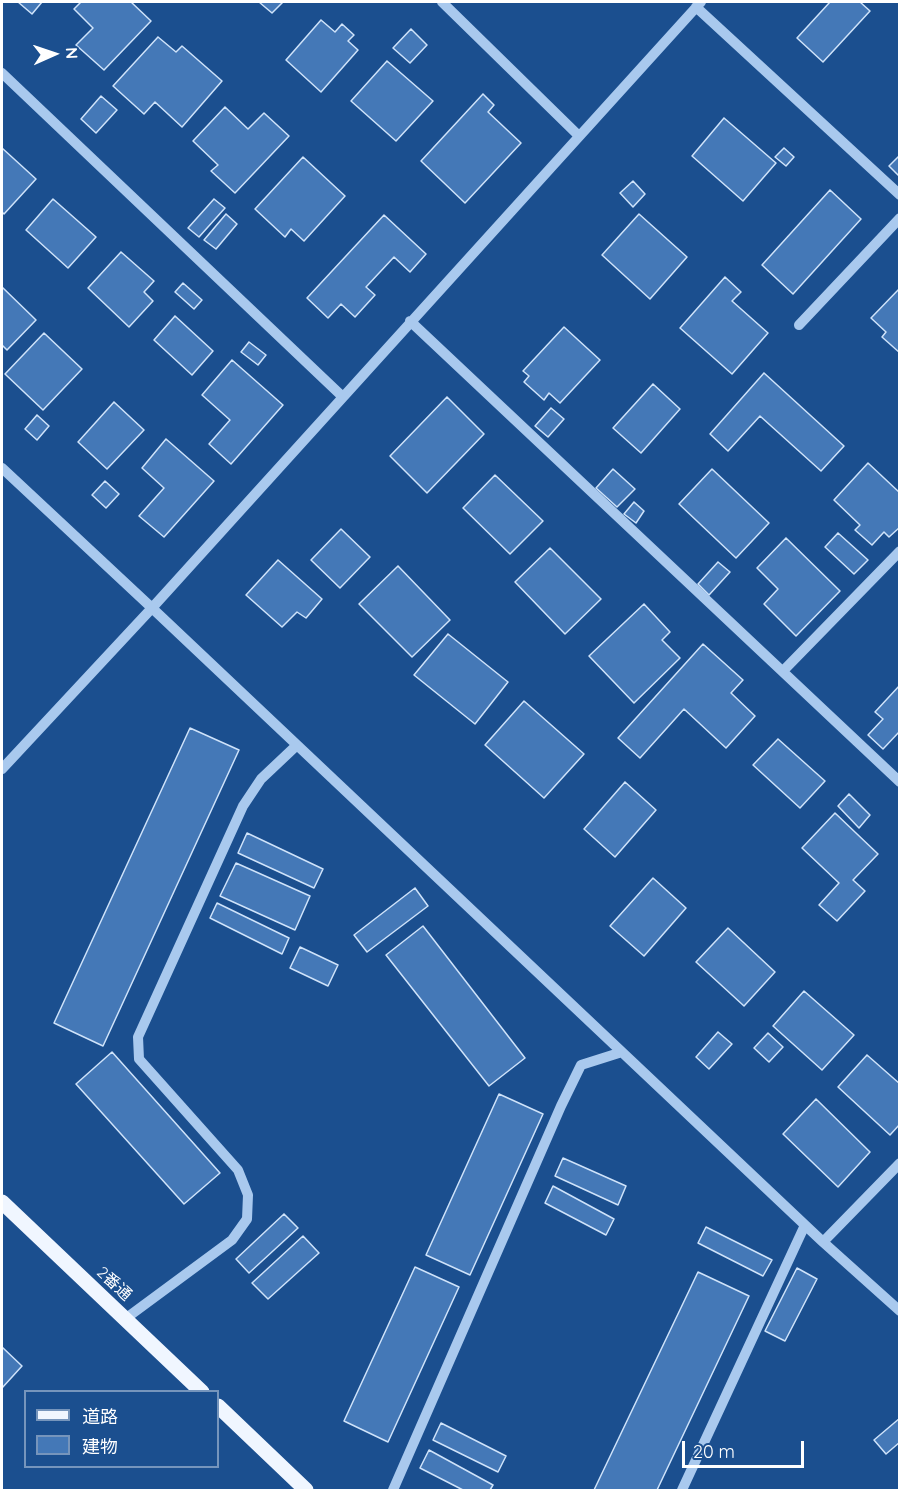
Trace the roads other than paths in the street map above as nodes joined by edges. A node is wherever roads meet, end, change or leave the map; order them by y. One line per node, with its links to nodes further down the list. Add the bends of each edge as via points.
1 (442, 2): 4 (street)
2 (698, 4): 4 (street); 5 (street)
3 (2, 73): 9 (street)
4 (578, 135): 7 (street)
5 (900, 195)
6 (900, 218): 8 (street)
7 (410, 321): 9 (street); 13 (street)
8 (799, 325)
9 (342, 396): 12 (street)
10 (2, 468): 12 (street)
11 (900, 551): 13 (street)
12 (152, 608): 14 (street); 15 (street)
13 (783, 671): 16 (street)
14 (297, 745): 17 (street); 23 (street, via 261,779 243,806 138,1037 139,1059 238,1170 248,1195 247,1219 232,1240)
15 (2, 769)
16 (900, 782)
17 (622, 1052): 20 (street); 27 (street, via 581,1065)
18 (900, 1163): 21 (street)
19 (2, 1202): 23 (main road, 2番通)
20 (805, 1225): 21 (street); 28 (street)
21 (823, 1242): 22 (street)
22 (900, 1311)
23 (125, 1319): 24 (main road, 2番通)
24 (200, 1390)
25 (219, 1407): 26 (main road)
26 (306, 1491)
27 (393, 1491)
28 (682, 1491)

